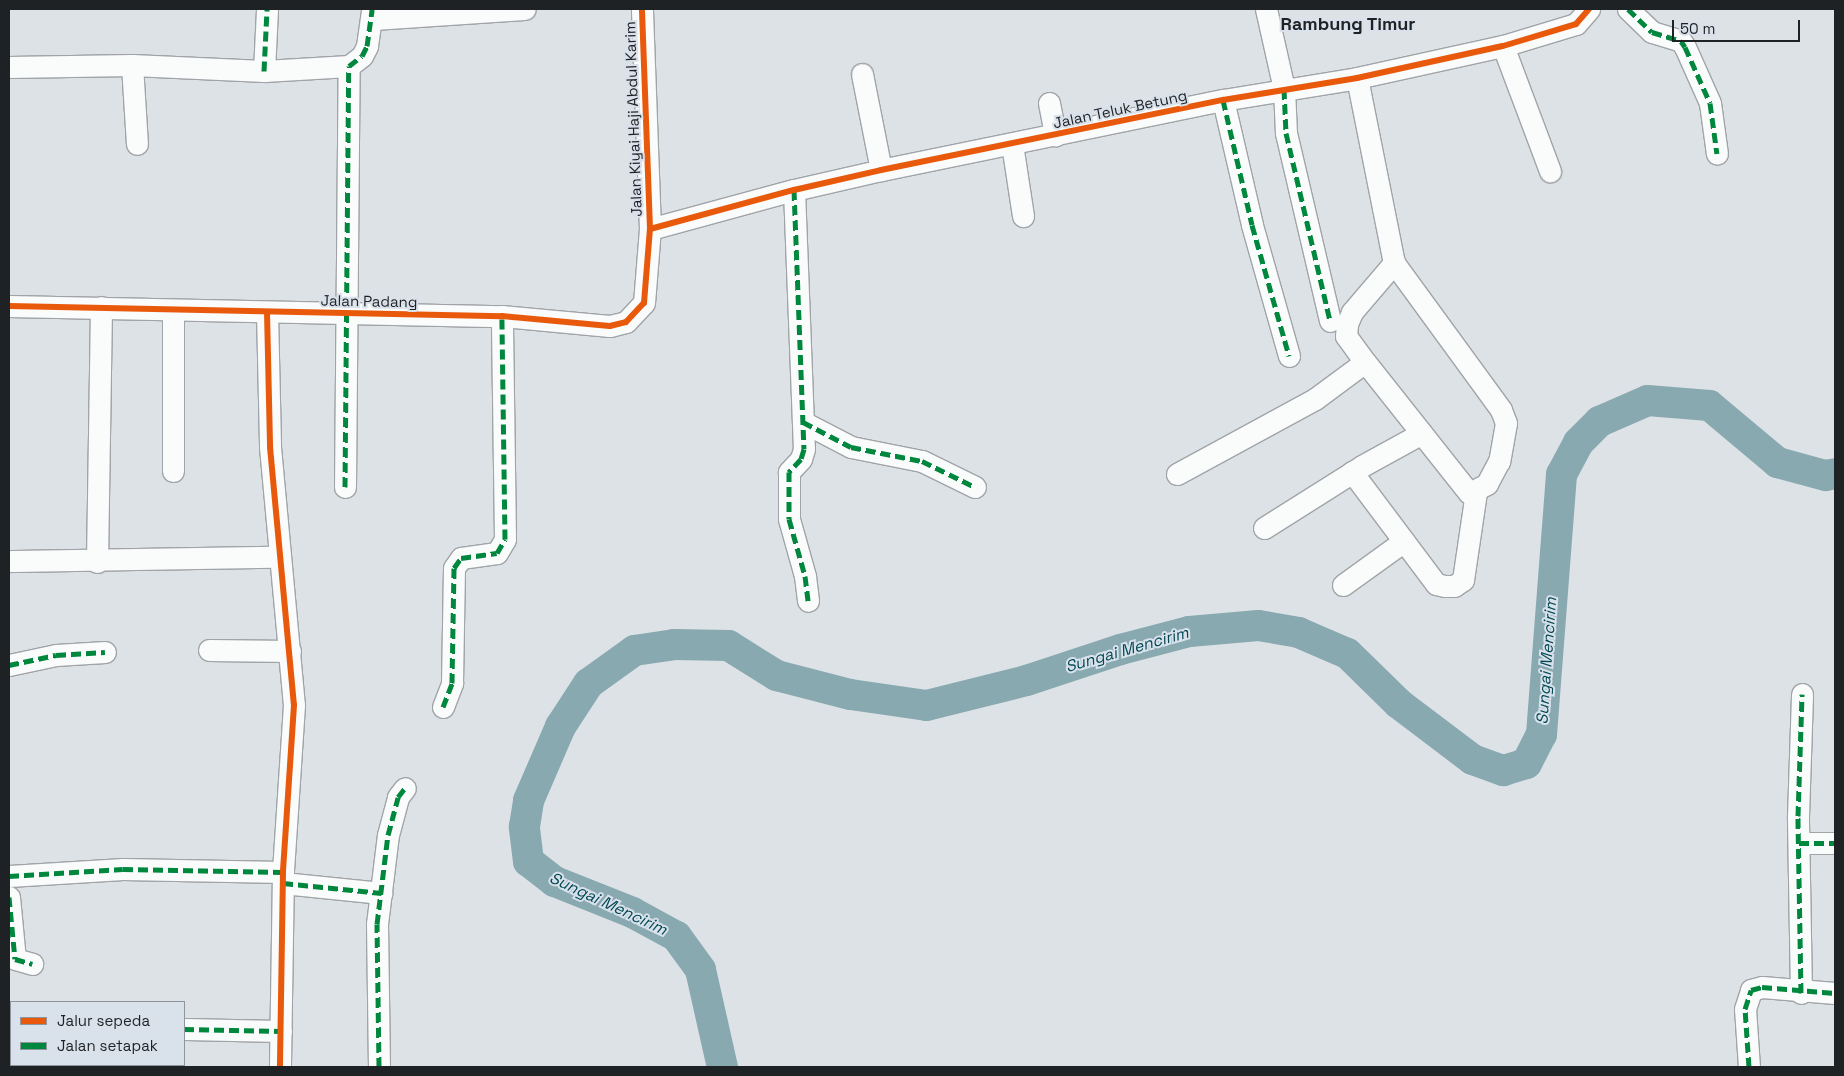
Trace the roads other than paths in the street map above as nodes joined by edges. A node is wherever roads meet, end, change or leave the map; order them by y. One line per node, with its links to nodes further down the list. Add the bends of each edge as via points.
1 (267, 9): 12 (street)
2 (525, 9): 7 (street)
3 (642, 9): 26 (street, Jalan Kiyai Haji Abdul Karim)
4 (1266, 9): 15 (street)
5 (1589, 9): 8 (street, Jalan Teluk Betung, via 1576,24)
6 (1628, 9): 21 (street, via 1652,32 1681,41 1685,47 1710,102)
7 (372, 14): 10 (street, via 362,56)
8 (1503, 46): 14 (street, Jalan Teluk Betung); 23 (street)
9 (132, 65): 11 (street); 12 (street); 19 (street)
10 (349, 66): 12 (street); 32 (street, via 346,150)
11 (9, 67)
12 (264, 71)
13 (862, 74): 22 (street)
14 (1357, 78): 15 (street, Jalan Teluk Betung); 27 (street)
15 (1284, 89): 16 (street, Jalan Teluk Betung); 34 (street, via 1286,133)
16 (1223, 100): 18 (street, Jalan Teluk Betung); 35 (street, via 1252,225)
17 (1049, 103): 18 (street)
18 (1055, 135): 20 (street, Jalan Teluk Betung)
19 (137, 144)
20 (1012, 144): 22 (street, Jalan Teluk Betung); 25 (street)
21 (1717, 154)
22 (881, 170): 24 (street, Jalan Teluk Betung)
23 (1550, 171)
24 (794, 190): 26 (street, Jalan Teluk Betung); 37 (street)
25 (1023, 216)
26 (650, 228): 33 (street, Jalan Padang, via 644,303 626,322 610,326)
27 (1394, 263): 36 (street, via 1352,312 1347,324 1346,336); 44 (street, via 1501,410 1506,424 1499,460 1487,484)
28 (9, 306): 29 (street, Jalan Padang)
29 (101, 307): 30 (street, Jalan Padang); 49 (street)
30 (173, 310): 31 (street, Jalan Padang); 39 (street)
31 (267, 312): 32 (street, Jalan Padang); 47 (street, via 270,447)
32 (348, 313): 33 (street, Jalan Padang); 42 (street)
33 (502, 316): 57 (street, via 506,539 497,553 461,558 454,568 452,683)
34 (1330, 321)
35 (1289, 356)
36 (1365, 362): 38 (street); 41 (street, via 1315,400)
37 (803, 422): 43 (street, via 859,450 922,461); 51 (street, via 803,454 789,472 789,519 805,576)
38 (1422, 434): 40 (street); 44 (street, via 1469,493)
39 (173, 472)
40 (1352, 472): 45 (street); 46 (street)
41 (1177, 474)
42 (346, 487)
43 (975, 487)
44 (1476, 492): 46 (street, via 1465,571 1463,580 1458,584 1436,584)
45 (1264, 528)
46 (1404, 541): 50 (street)
47 (278, 557): 49 (street); 53 (street)
48 (9, 561): 49 (street)
49 (97, 562)
50 (1343, 585)
51 (808, 601)
52 (209, 650): 53 (street)
53 (290, 651): 62 (street, via 294,705)
54 (105, 652): 55 (street, via 47,656)
55 (9, 664)
56 (1802, 694): 59 (street)
57 (443, 707)
58 (405, 788): 63 (street, via 398,797 390,829)
59 (1800, 843): 60 (street); 66 (street)
60 (1835, 843)
61 (9, 876): 62 (street, via 124,869)
62 (283, 878): 63 (street); 69 (street)
63 (382, 893): 71 (street, via 378,924)
64 (9, 896): 65 (street, via 15,958)
65 (32, 964)
66 (1801, 993): 67 (street); 72 (street, via 1762,987 1751,990 1746,1008)
67 (1835, 993)
68 (185, 1029): 69 (street)
69 (281, 1031): 70 (street)
70 (280, 1067)
71 (379, 1067)
72 (1749, 1067)

